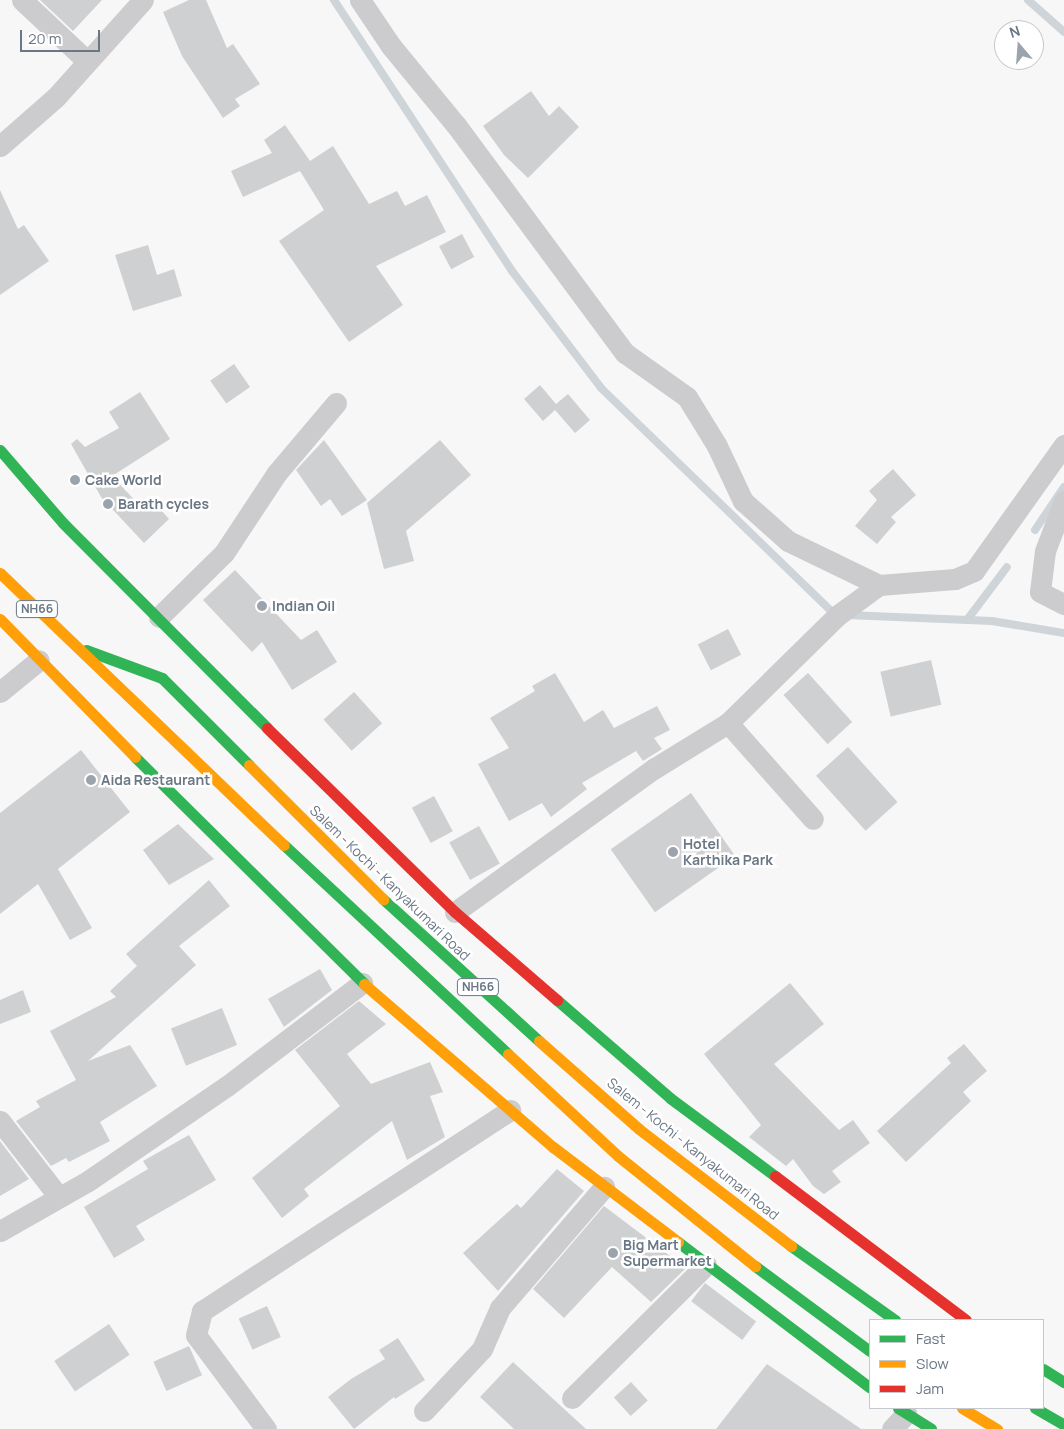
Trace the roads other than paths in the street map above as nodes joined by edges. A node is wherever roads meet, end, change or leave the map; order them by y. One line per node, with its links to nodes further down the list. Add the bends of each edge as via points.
1 (22, 0): 4 (street)
2 (143, 0): 4 (street)
3 (360, 0): 11 (street, via 391,46 456,125 625,353 687,397 717,446 743,501 788,541)
4 (87, 61): 5 (street, via 56,97)
5 (0, 146)
6 (336, 403): 13 (street, via 276,474 224,553)
7 (1064, 445): 11 (street, via 974,571 955,579)
8 (0, 450): 13 (main road, via 63,524)
9 (1064, 501): 12 (street, via 1045,552 1040,592)
10 (0, 573): 15 (main road, Salem - Kochi - Kanyakumari Road / NH66)
11 (879, 585): 18 (street, via 838,615)
12 (1064, 604)
13 (159, 617): 20 (main road, via 356,818)
14 (0, 619): 16 (main road)
15 (75, 646): 28 (main road, Salem - Kochi - Kanyakumari Road / NH66, via 162,678 418,935 610,1103 800,1253); 30 (main road, Salem - Kochi - Kanyakumari Road / NH66, via 618,1156 786,1290)
16 (39, 660): 17 (street); 21 (main road)
17 (0, 692)
18 (728, 723): 19 (street); 20 (street, via 655,768)
19 (813, 819)
20 (455, 912): 29 (main road, via 670,1098)
21 (362, 983): 22 (main road); 25 (street, via 227,1086)
22 (510, 1110): 24 (main road); 40 (street, via 202,1311 196,1335)
23 (0, 1121): 25 (street)
24 (604, 1187): 27 (main road); 37 (street, via 500,1308 482,1349)
25 (59, 1197): 26 (street)
26 (0, 1231)
27 (706, 1265): 33 (main road); 34 (street)
28 (894, 1319)
29 (965, 1319)
30 (869, 1349)
31 (1044, 1370): 32 (main road)
32 (1064, 1382)
33 (869, 1387)
34 (572, 1398)
35 (964, 1409): 43 (main road)
36 (1037, 1409): 39 (main road)
37 (424, 1411)
38 (902, 1411): 41 (street); 42 (main road)
39 (1064, 1425)
40 (266, 1429)
41 (892, 1429)
42 (931, 1429)
43 (997, 1429)

